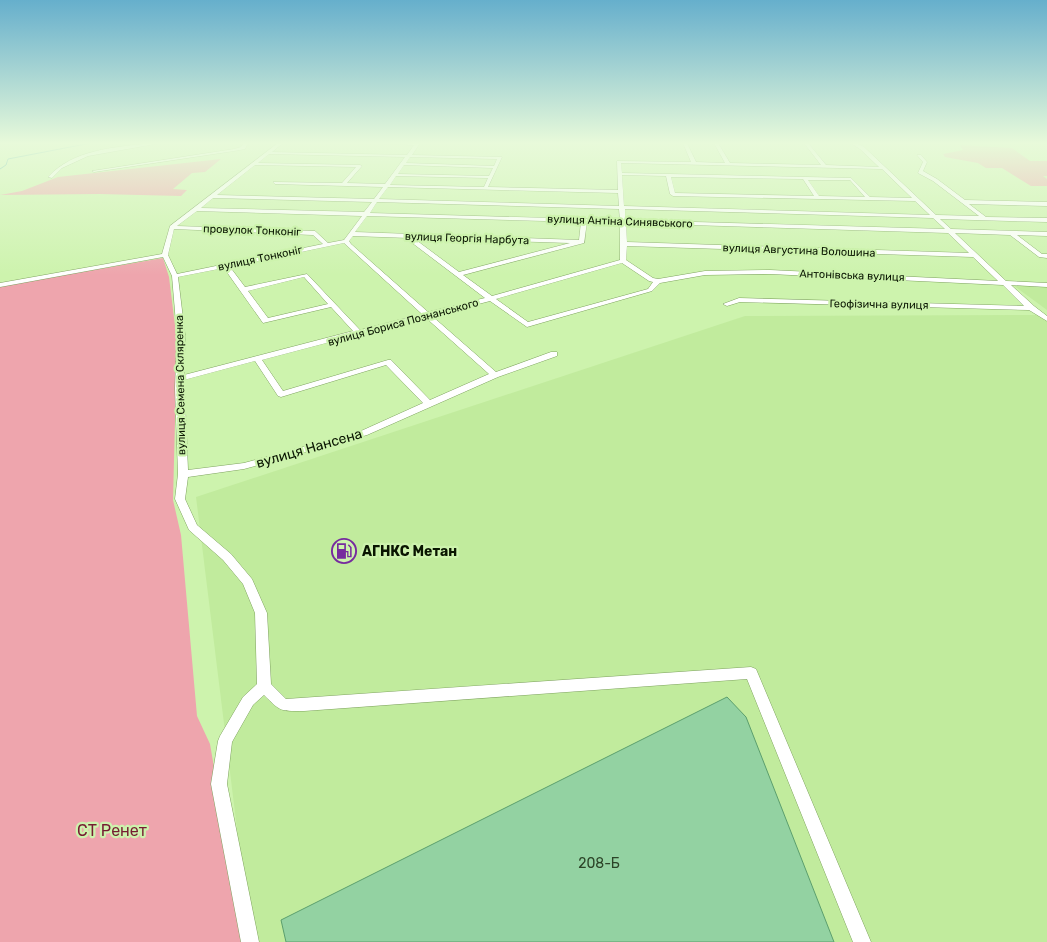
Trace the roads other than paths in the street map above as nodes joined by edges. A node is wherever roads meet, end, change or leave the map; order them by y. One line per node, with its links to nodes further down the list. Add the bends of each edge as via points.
1 (225, 187): 15 (street)
2 (385, 187): 20 (street)
3 (418, 187): 10 (street)
4 (620, 187): 13 (street)
5 (671, 187): 14 (street, via 673,194)
6 (810, 187): 17 (street)
7 (858, 187): 18 (street)
8 (902, 187): 19 (street)
9 (944, 187): 21 (street)
10 (485, 189): 13 (street)
11 (717, 189): 14 (street)
12 (765, 190): 16 (street)
13 (620, 192): 23 (street)
14 (720, 195): 16 (street)
15 (213, 196): 20 (street, вулиця Антіна Синявського); 24 (street)
16 (769, 197): 17 (street); 25 (street)
17 (818, 198): 18 (street)
18 (869, 199): 19 (street)
19 (915, 200): 27 (street)
20 (374, 201): 23 (street, вулиця Антіна Синявського); 26 (street)
21 (965, 202): 22 (street); 28 (street)
22 (1047, 204)
23 (622, 208): 25 (street, вулиця Антіна Синявського); 31 (street)
24 (194, 209): 26 (street, вулиця Антіна Синявського); 32 (street)
25 (778, 212): 27 (street, вулиця Антіна Синявського)
26 (366, 214): 29 (street, вулиця Антіна Синявського); 35 (street)
27 (933, 216): 28 (street, вулиця Антіна Синявського); 33 (street)
28 (985, 218): 30 (street, вулиця Антіна Синявського); 34 (street)
29 (584, 220): 31 (street, вулиця Антіна Синявського); 39 (street)
30 (1047, 220)
31 (622, 221): 33 (street, вулиця Антіна Синявського); 40 (street)
32 (172, 227): 41 (street, провулок Тонконіг, via 314,233); 42 (street)
33 (949, 231): 34 (street, вулиця Антіна Синявського); 43 (street)
34 (1011, 233): 36 (street, вулиця Антіна Синявського); 44 (street, via 1041,256)
35 (352, 234): 37 (street, вулиця Георгія Нарбута); 38 (street)
36 (1047, 234)
37 (413, 236): 39 (street, вулиця Георгія Нарбута); 47 (street, via 413,241)
38 (346, 241): 41 (street, вулиця Тонконіг); 58 (street)
39 (582, 242): 47 (street)
40 (624, 244): 43 (street, вулиця Августина Волошина); 45 (street)
41 (327, 245): 46 (street, вулиця Тонконіг)
42 (165, 254): 48 (street, вулиця Семена Скляренка); 51 (street)
43 (974, 255): 50 (street)
44 (1047, 256)
45 (623, 261): 49 (street, via 651,280); 54 (street, вулиця Бориса Познанського)
46 (226, 266): 48 (street, вулиця Тонконіг); 53 (street)
47 (459, 274): 54 (street)
48 (175, 276): 64 (street, вулиця Семена Скляренка, via 181,335)
49 (658, 281): 50 (street, Антонівська вулиця, via 705,273 770,272); 54 (street, via 650,290 527,325)
50 (1005, 283): 52 (street, Антонівська вулиця); 57 (street)
51 (0, 285)
52 (1047, 285)
53 (243, 290): 55 (street, via 305,275); 55 (street, via 266,321)
54 (492, 298): 58 (street, вулиця Бориса Познанського)
55 (332, 304): 60 (street)
56 (727, 304): 57 (street, Геофізична вулиця, via 739,300)
57 (1031, 308): 59 (street)
58 (428, 315): 60 (street, вулиця Бориса Познанського); 63 (street)
59 (1047, 320)
60 (359, 333): 62 (street, вулиця Бориса Познанського)
61 (554, 354): 63 (street, вулиця Нансена)
62 (258, 360): 64 (street, вулиця Бориса Познанського); 65 (street, via 281,394 388,362)
63 (495, 375): 65 (street, вулиця Нансена)
64 (181, 378): 66 (street, вулиця Семена Скляренка)
65 (429, 404): 66 (street, вулиця Нансена, via 364,433 244,466)
66 (183, 474): 67 (street, вулиця Семена Скляренка, via 180,498 193,527 227,557 248,582 261,613)
67 (264, 686): 68 (street, via 248,701 225,741 219,784); 69 (street, via 283,705 304,705 751,673)
68 (250, 942)
69 (862, 942)

